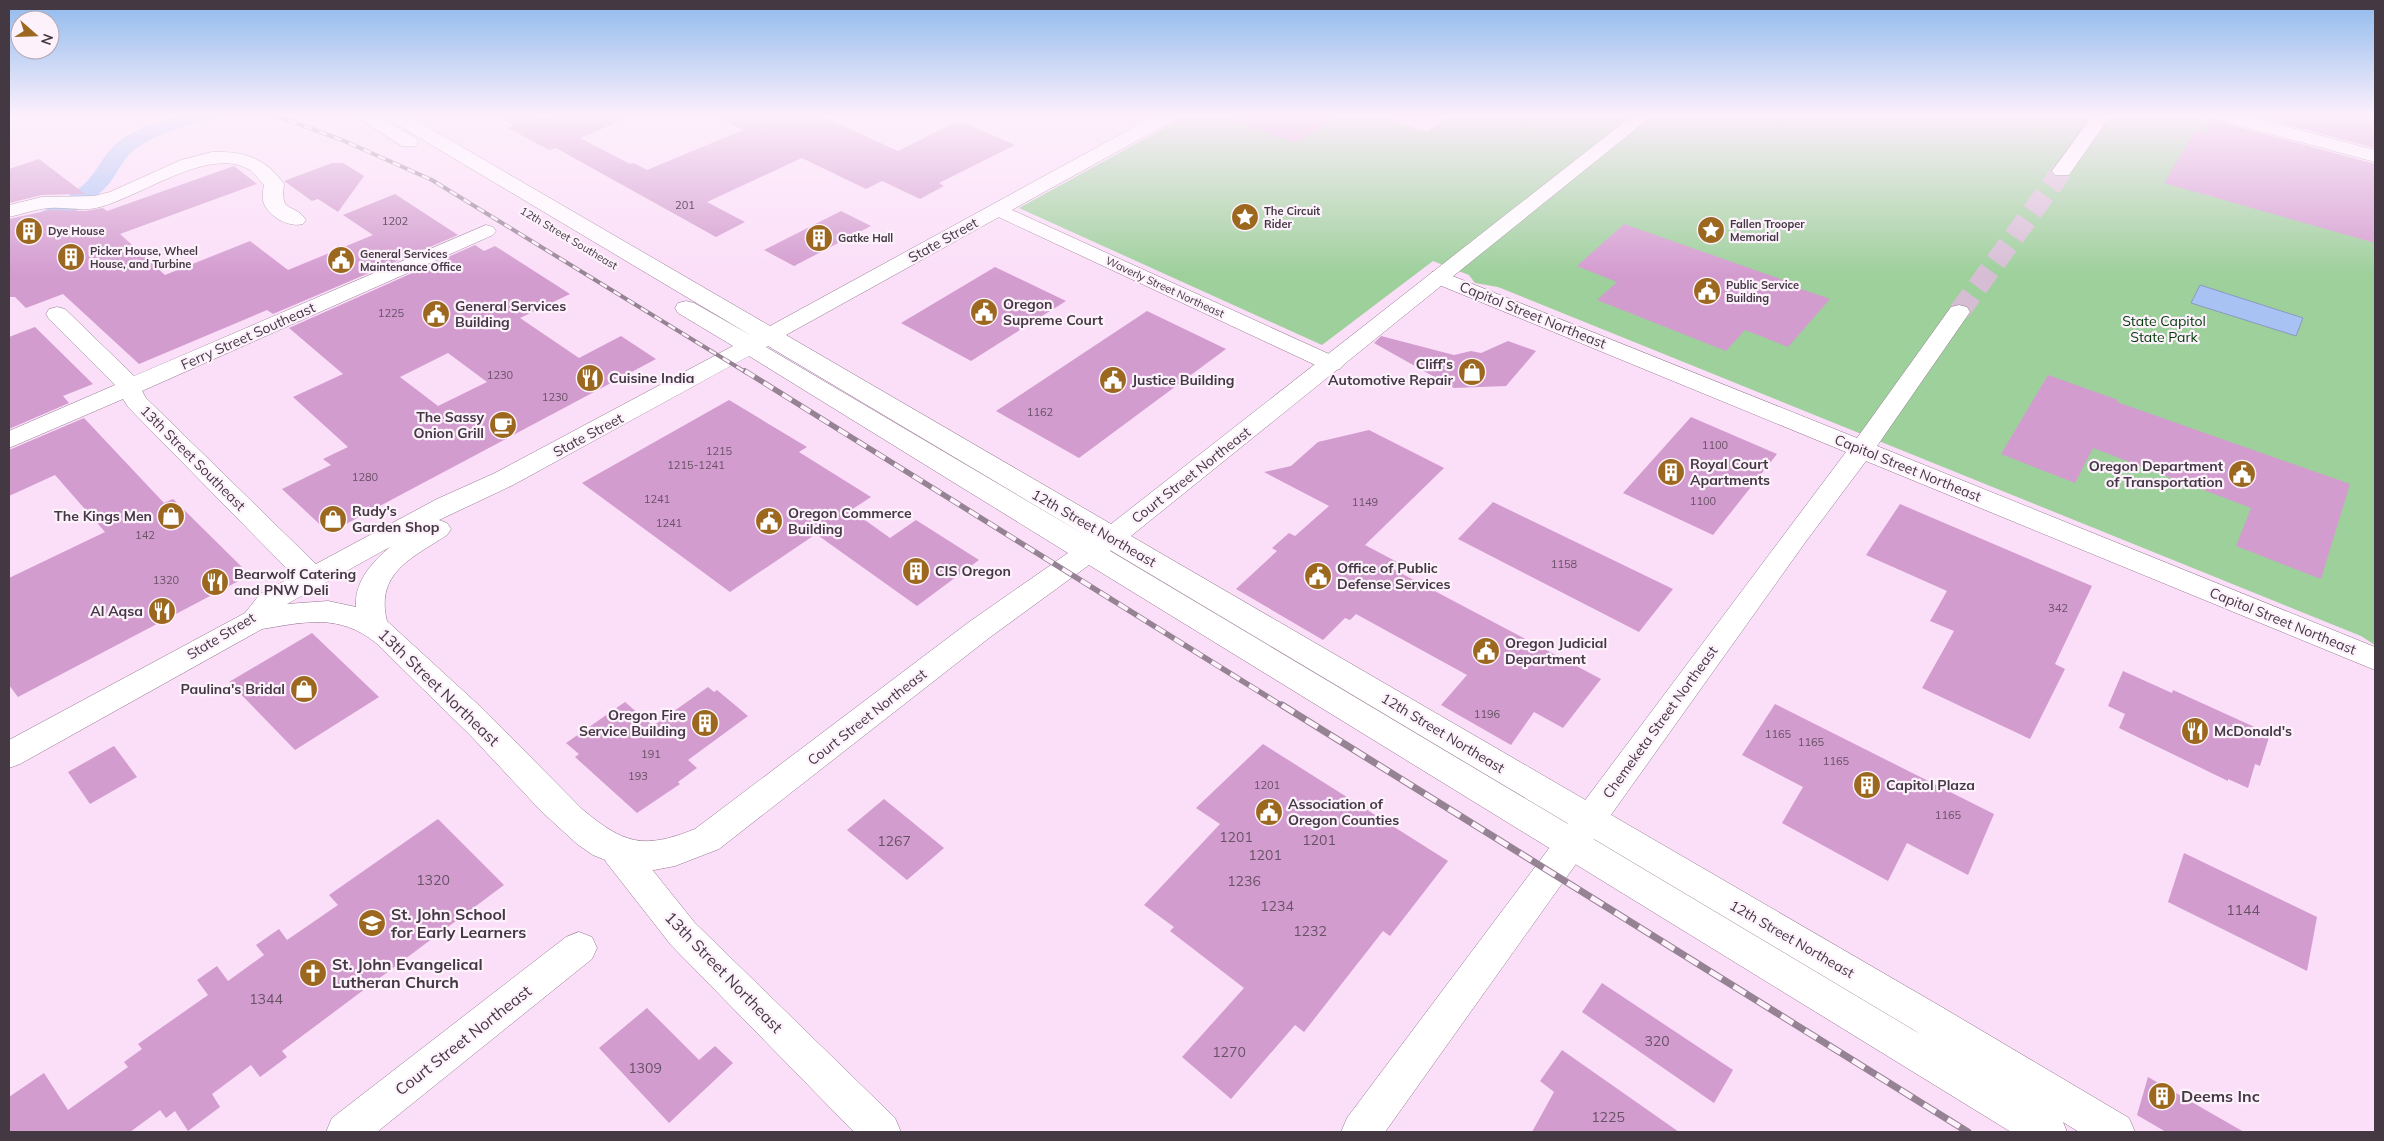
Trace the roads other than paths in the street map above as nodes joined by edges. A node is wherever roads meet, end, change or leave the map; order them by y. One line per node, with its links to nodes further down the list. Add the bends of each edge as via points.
1 (178, 168): 10 (main road, via 116,196 83,203 36,203)
2 (260, 168): 11 (main road, via 274,184 272,200 275,207)
3 (456, 168): 16 (main road, 12th Street Southeast)
4 (480, 168): 16 (main road, 12th Street Southeast)
5 (1074, 168): 9 (main road, State Street)
6 (1577, 168): 13 (main road, Court Street Northeast)
7 (2064, 168): 8 (main road)
8 (2062, 171)
9 (999, 210): 16 (main road, State Street); 17 (main road, Waverly Street Northeast)
10 (9, 212)
11 (296, 220)
12 (486, 230): 18 (main road, Ferry Street Southeast)
13 (1440, 277): 17 (main road, Court Street Northeast); 20 (main road, Capitol Street Northeast)
14 (1959, 312): 20 (main road, Chemeketa Street Northeast)
15 (57, 314): 18 (main road, 13th Street Southeast, via 122,376)
16 (760, 341): 21 (main road, State Street); 22 (main road, 12th Street Northeast)
17 (1332, 364): 22 (main road, Court Street Northeast, via 1136,520)
18 (129, 388): 19 (main road, Ferry Street Southeast); 23 (main road, 13th Street Southeast, via 136,402)
19 (9, 440)
20 (1862, 449): 26 (main road, Capitol Street Northeast); 28 (main road, Chemeketa Street Northeast, via 1794,537)
21 (504, 479): 23 (main road, State Street, via 446,505); 25 (main road, via 459,516 408,547 385,568 370,592)
22 (1099, 545): 28 (main road, 12th Street Northeast); 29 (main road, Court Street Northeast, via 979,630 707,839 673,854 644,857)
23 (313, 578): 24 (main road, State Street, via 270,601)
24 (255, 620): 25 (main road, 13th Street Northeast, via 322,611 353,616); 27 (main road, State Street)
25 (374, 626): 29 (main road, 13th Street Northeast, via 469,715 573,821)
26 (2375, 659)
27 (9, 755)
28 (1580, 832): 33 (main road, Chemeketa Street Northeast); 34 (main road, 12th Street Northeast); 35 (main road, 12th Street Northeast)
29 (618, 852): 32 (main road, 13th Street Northeast, via 683,934)
30 (579, 948): 31 (main road, Court Street Northeast)
31 (346, 1132)
32 (881, 1132)
33 (1361, 1132)
34 (2047, 1132)
35 (2115, 1132)

